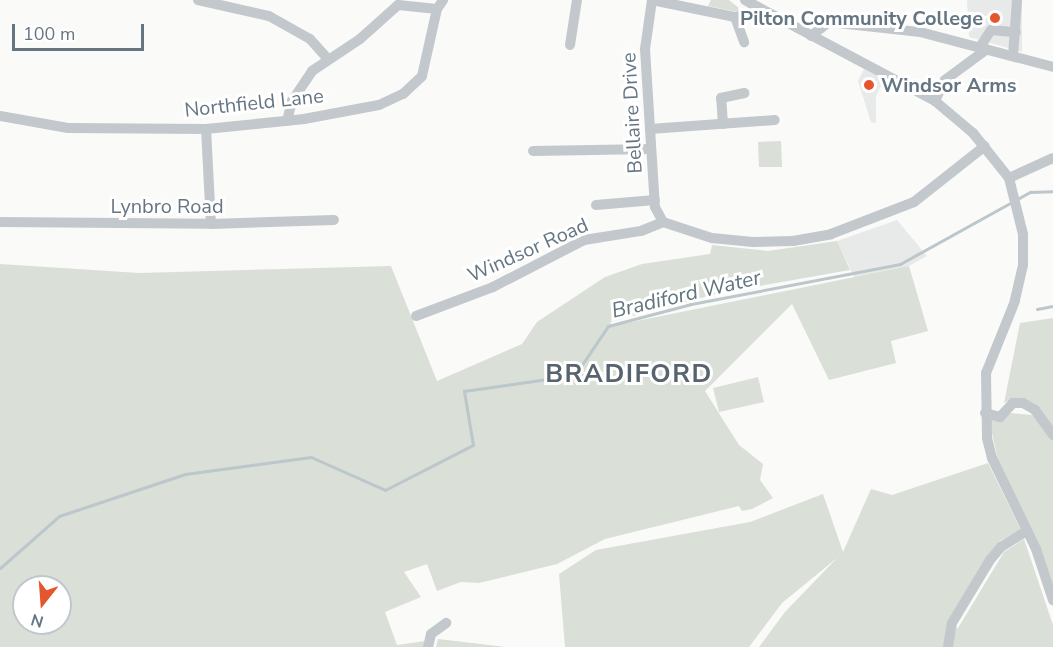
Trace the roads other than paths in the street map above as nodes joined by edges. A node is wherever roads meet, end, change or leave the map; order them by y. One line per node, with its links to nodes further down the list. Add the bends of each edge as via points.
1 (198, 0): 16 (street, via 268,16 305,35)
2 (577, 0): 13 (street)
3 (652, 0): 9 (street); 25 (street, Bellaire Drive, via 645,49)
4 (745, 0): 8 (street)
5 (1017, 0): 10 (street)
6 (396, 3): 7 (street); 16 (street, via 360,39)
7 (440, 5): 22 (street, Northfield Lane, via 423,72 408,90 379,105)
8 (759, 5): 9 (street, via 749,15); 11 (street)
9 (735, 17): 12 (street)
10 (1016, 32): 14 (street, via 991,30); 15 (street)
11 (811, 36): 14 (street, via 824,23 844,22 920,32); 19 (street)
12 (744, 42)
13 (570, 45)
14 (984, 48): 15 (street); 19 (street, via 945,80)
15 (1013, 56): 17 (street)
16 (328, 59): 22 (street, via 312,71 296,94)
17 (1053, 67)
18 (744, 93): 23 (street, via 722,96)
19 (935, 101): 26 (street)
20 (0, 116): 24 (street, Northfield Lane, via 68,128)
21 (775, 120): 23 (street)
22 (287, 121): 24 (street, Northfield Lane)
23 (723, 124): 25 (street)
24 (206, 129): 36 (street)
25 (650, 129): 27 (street, Bellaire Drive)
26 (985, 146): 30 (street); 35 (street, via 914,202 831,234 793,241 753,242 712,238)
27 (651, 149): 28 (street); 31 (street, Bellaire Drive)
28 (533, 151)
29 (1053, 158): 30 (street)
30 (1009, 178): 38 (street, via 1018,205 1023,265 1016,301 993,349 985,380)
31 (655, 200): 32 (street); 35 (street, Bellaire Drive)
32 (596, 205)
33 (334, 220): 36 (street, Lynbro Road)
34 (0, 222): 36 (street, Lynbro Road)
35 (663, 222): 37 (street, Windsor Road, via 641,231 584,240 493,287)
36 (211, 224)
37 (416, 316)
38 (985, 413): 39 (street, via 1000,417 1013,403 1023,403 1035,410); 40 (street, via 992,459)
39 (1053, 435)
40 (1027, 531): 41 (street); 44 (street, via 1001,547 990,561 952,623)
41 (1053, 600)
42 (446, 623): 43 (street, via 431,634)
43 (428, 647)
44 (948, 647)

